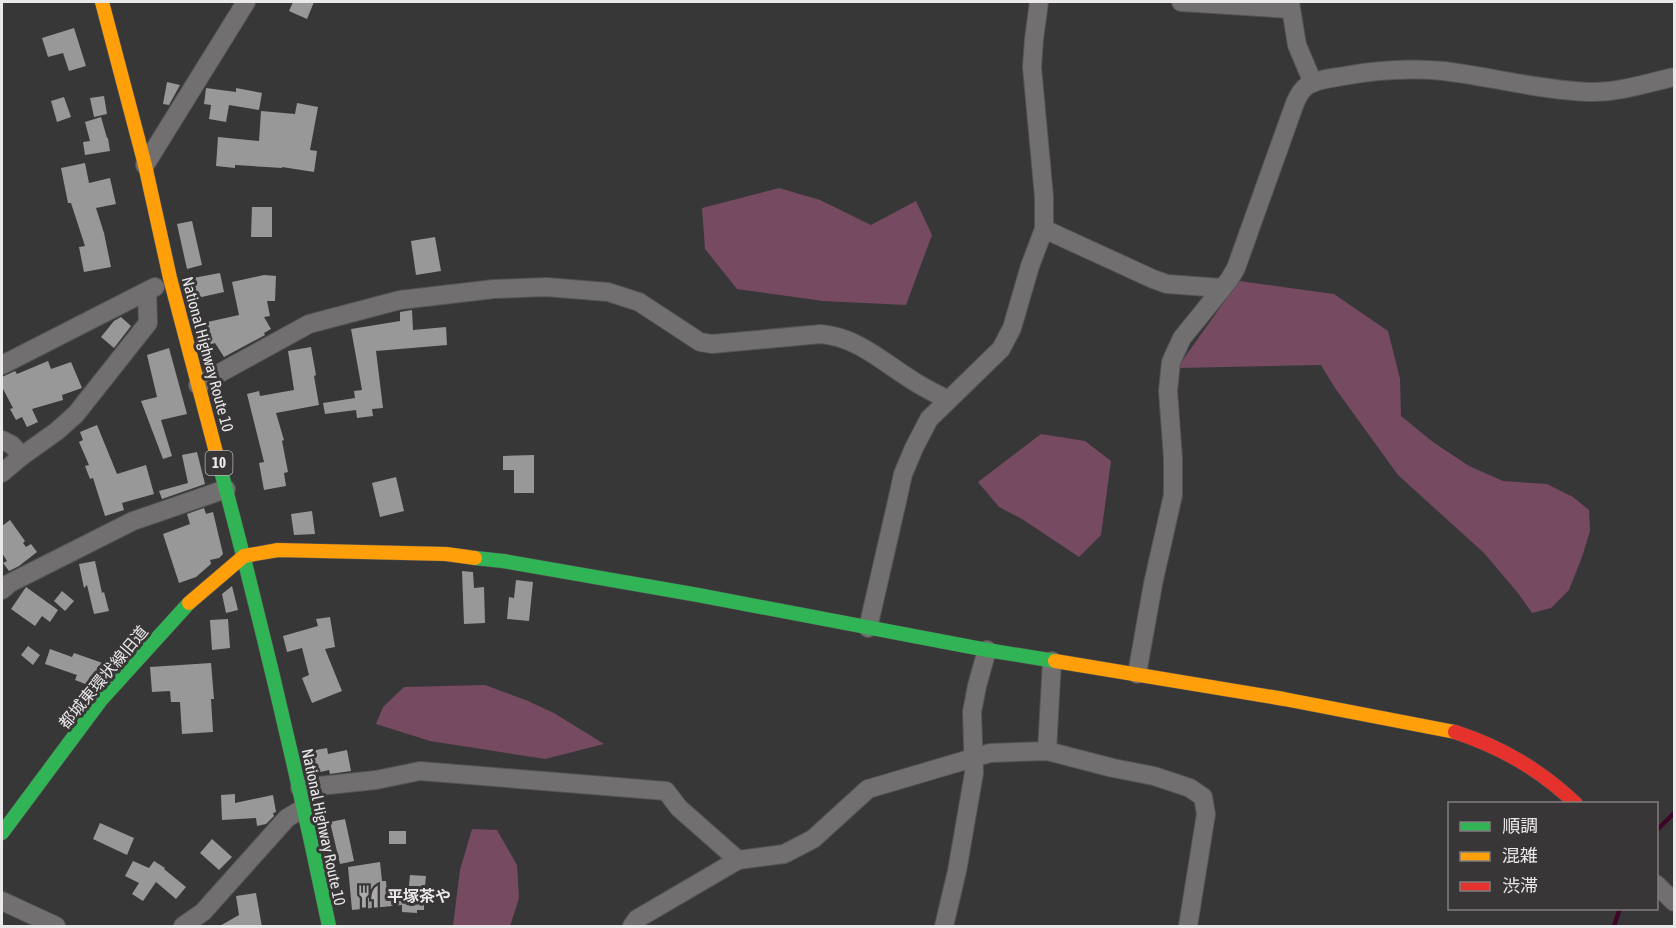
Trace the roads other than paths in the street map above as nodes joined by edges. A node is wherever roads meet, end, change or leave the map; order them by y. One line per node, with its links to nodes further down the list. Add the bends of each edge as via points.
1 (102, 2): 8 (main road, National Highway Route 10 / 10)
2 (246, 2): 8 (street)
3 (1040, 2): 9 (street, via 1032,67)
4 (1181, 2): 5 (street)
5 (1290, 5): 7 (street, via 1298,45)
6 (1674, 76): 7 (street, via 1591,92 1442,71 1385,71)
7 (1313, 83): 11 (street, via 1295,103 1236,268)
8 (145, 165): 10 (main road, National Highway Route 10 / 10)
9 (1044, 229): 11 (street, via 1167,284); 15 (street, via 1012,328 1001,349)
10 (170, 278): 12 (street); 14 (main road, National Highway Route 10 / 10)
11 (1222, 288): 25 (street, via 1182,338 1171,362 1168,391 1173,495)
12 (147, 292): 13 (street); 17 (street, via 148,323 76,414)
13 (2, 365)
14 (198, 385): 15 (street, via 309,324 400,300 546,287 608,292 639,302 693,338 712,344 837,335); 19 (main road, National Highway Route 10 / 10)
15 (948, 400): 22 (street, via 929,419 903,474)
16 (2, 440): 17 (street)
17 (22, 456): 18 (street)
18 (2, 473)
19 (226, 489): 20 (main road, National Highway Route 10 / 10); 21 (street, via 133,521)
20 (244, 556): 22 (main road, via 278,550 446,554 686,593); 28 (main road, National Highway Route 10 / 10); 31 (main road, 都城東環状線旧道, via 182,609 101,700)
21 (2, 590)
22 (868, 628): 23 (main road)
23 (987, 650): 24 (main road); 27 (street, via 972,711)
24 (1052, 661): 25 (main road); 26 (street)
25 (1137, 674): 29 (main road, via 1464,734 1530,765)
26 (1047, 751): 27 (street, via 990,753); 41 (street, via 1154,776 1190,788 1203,797 1206,814)
27 (973, 758): 32 (street, via 868,789 803,844 784,854); 40 (street, via 974,773)
28 (300, 788): 30 (main road, National Highway Route 10 / 10); 32 (street, via 420,771 666,791 679,808)
29 (1574, 802)
30 (304, 808): 37 (street, via 287,818 203,912); 38 (main road, National Highway Route 10 / 10)
31 (2, 833)
32 (738, 860): 39 (street, via 636,919)
33 (1658, 886): 35 (street)
34 (2, 901): 36 (street)
35 (1674, 902)
36 (56, 927)
37 (183, 927)
38 (329, 927)
39 (632, 927)
40 (944, 927)
41 (1188, 927)

